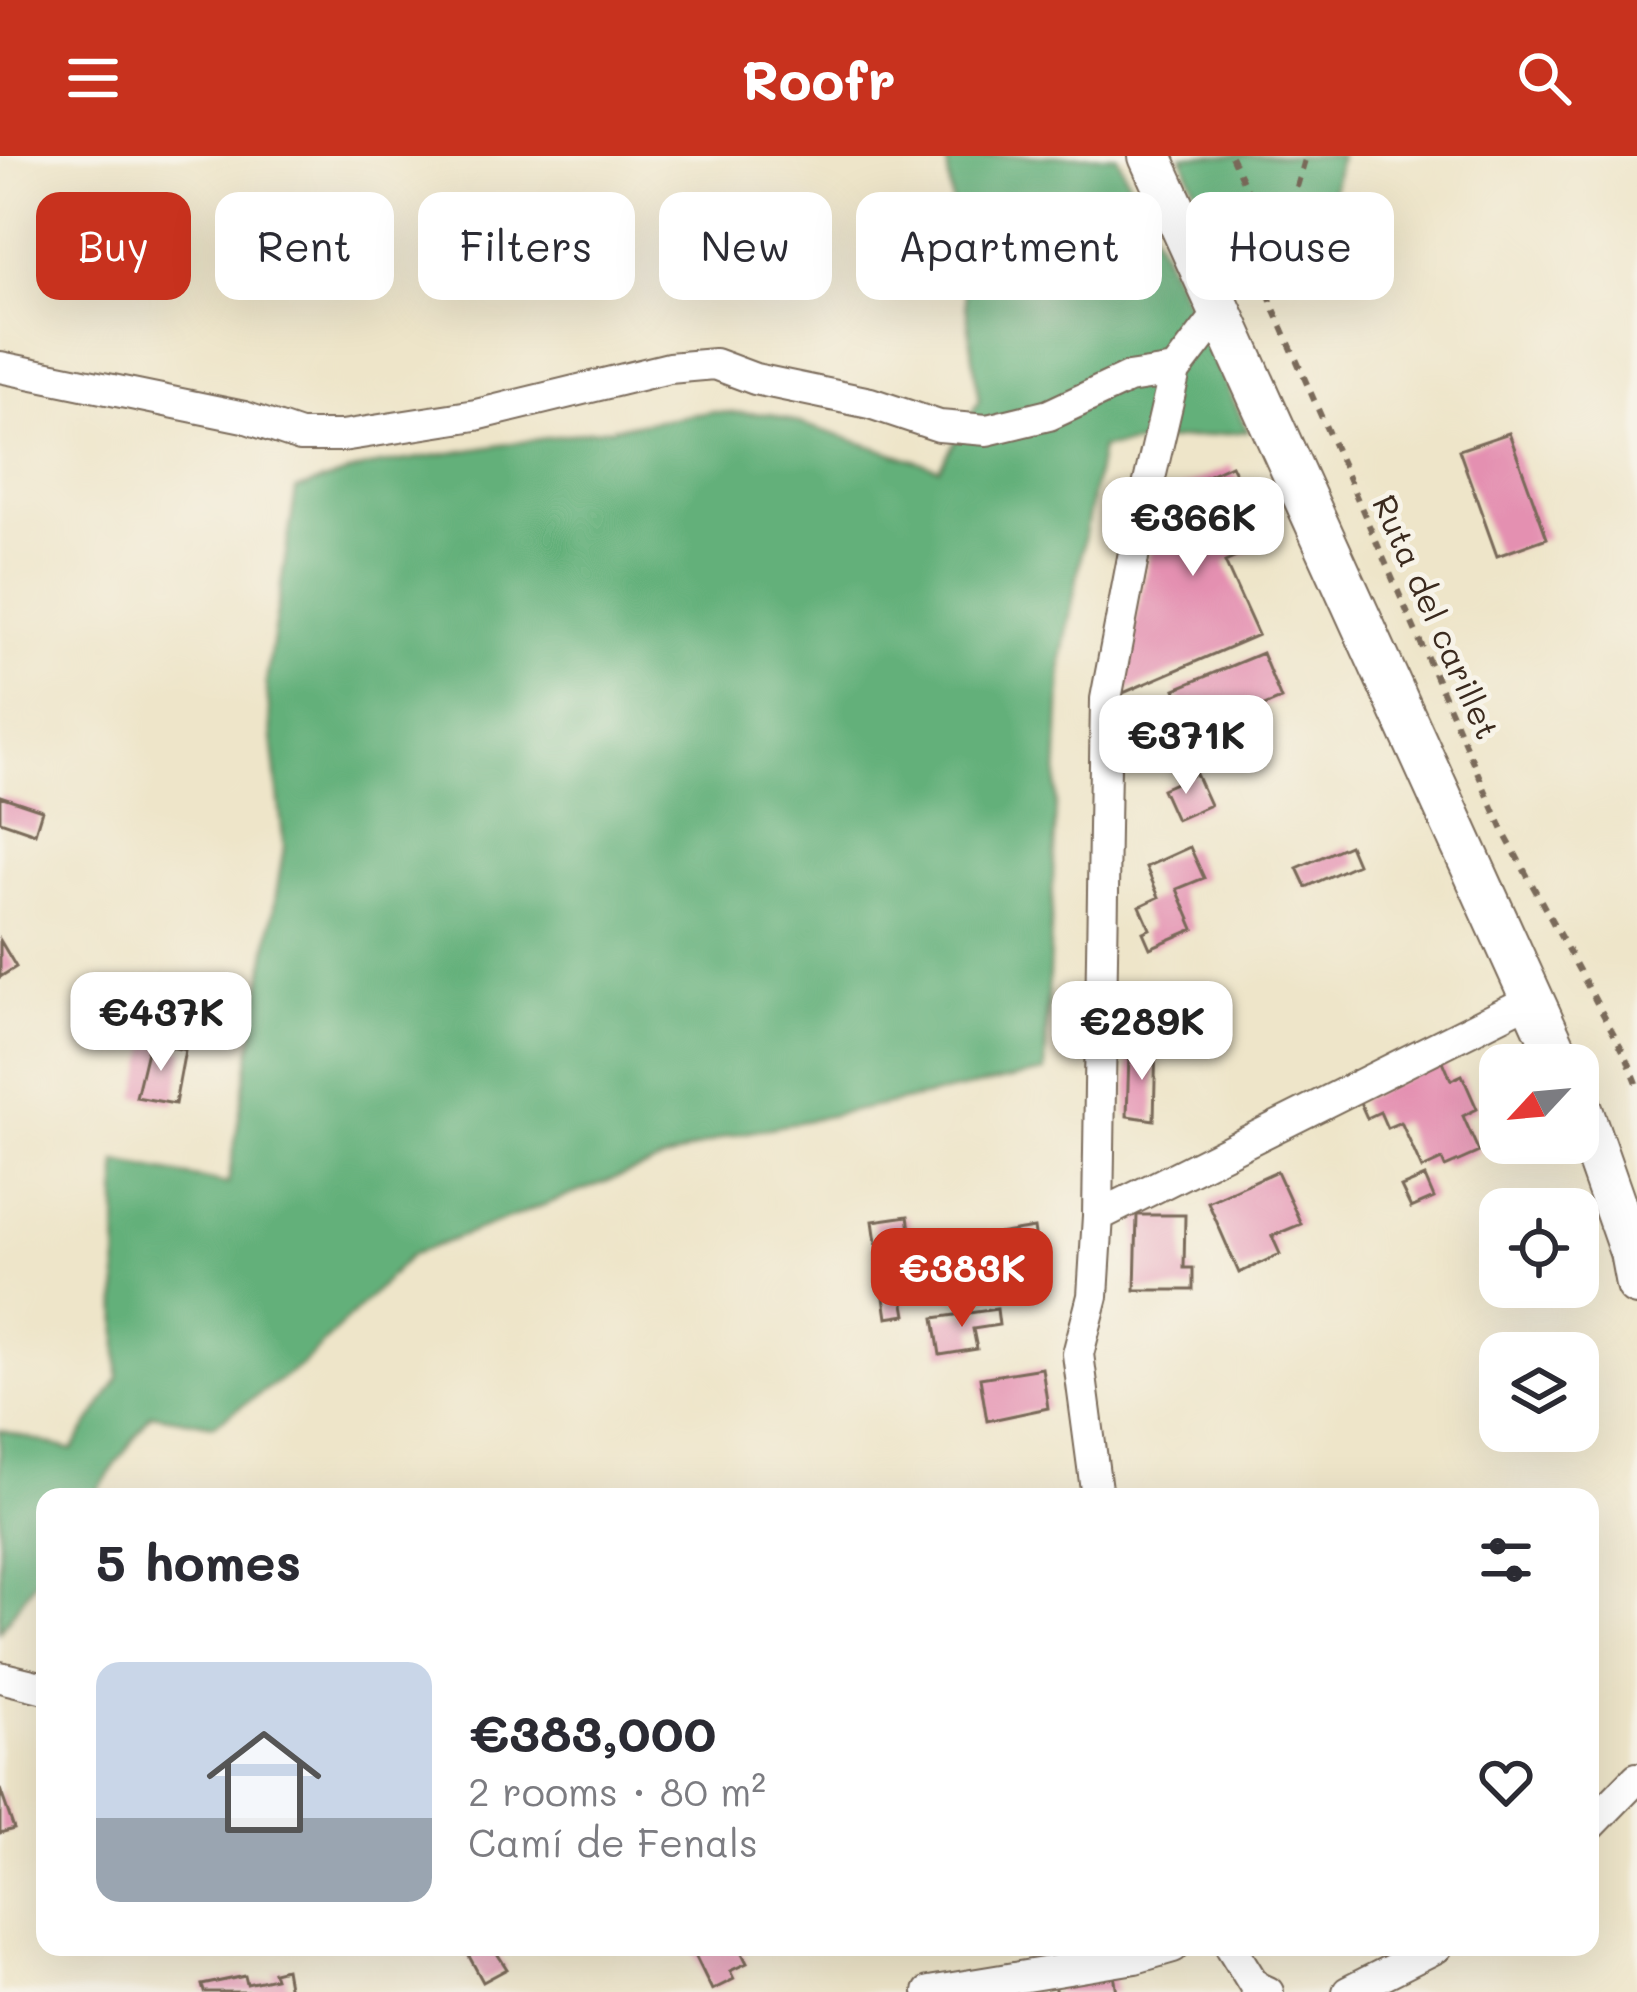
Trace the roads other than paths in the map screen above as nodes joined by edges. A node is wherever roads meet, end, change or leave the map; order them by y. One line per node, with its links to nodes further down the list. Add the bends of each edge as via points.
1 (1150, 156): 2 (street)
2 (1220, 312): 4 (street); 5 (street)
3 (0, 367): 4 (street, via 300,436 476,415 715,364 939,426 987,430 1049,415 1128,378)
4 (1175, 371): 8 (street, via 1106,699)
5 (1532, 999): 6 (street); 8 (street)
6 (1552, 1044)
7 (1599, 1161): 9 (street)
8 (1098, 1216): 10 (street, via 1093,1297 1078,1354)
9 (1637, 1284)
10 (1096, 1488)
11 (0, 1677): 12 (street)
12 (36, 1686)
13 (1637, 1778): 14 (street)
14 (1599, 1817)
15 (1142, 1956): 18 (street)
16 (1237, 1956): 19 (street)
17 (1419, 1956): 20 (street)
18 (929, 1992)
19 (1268, 1992)
20 (1348, 1992)

